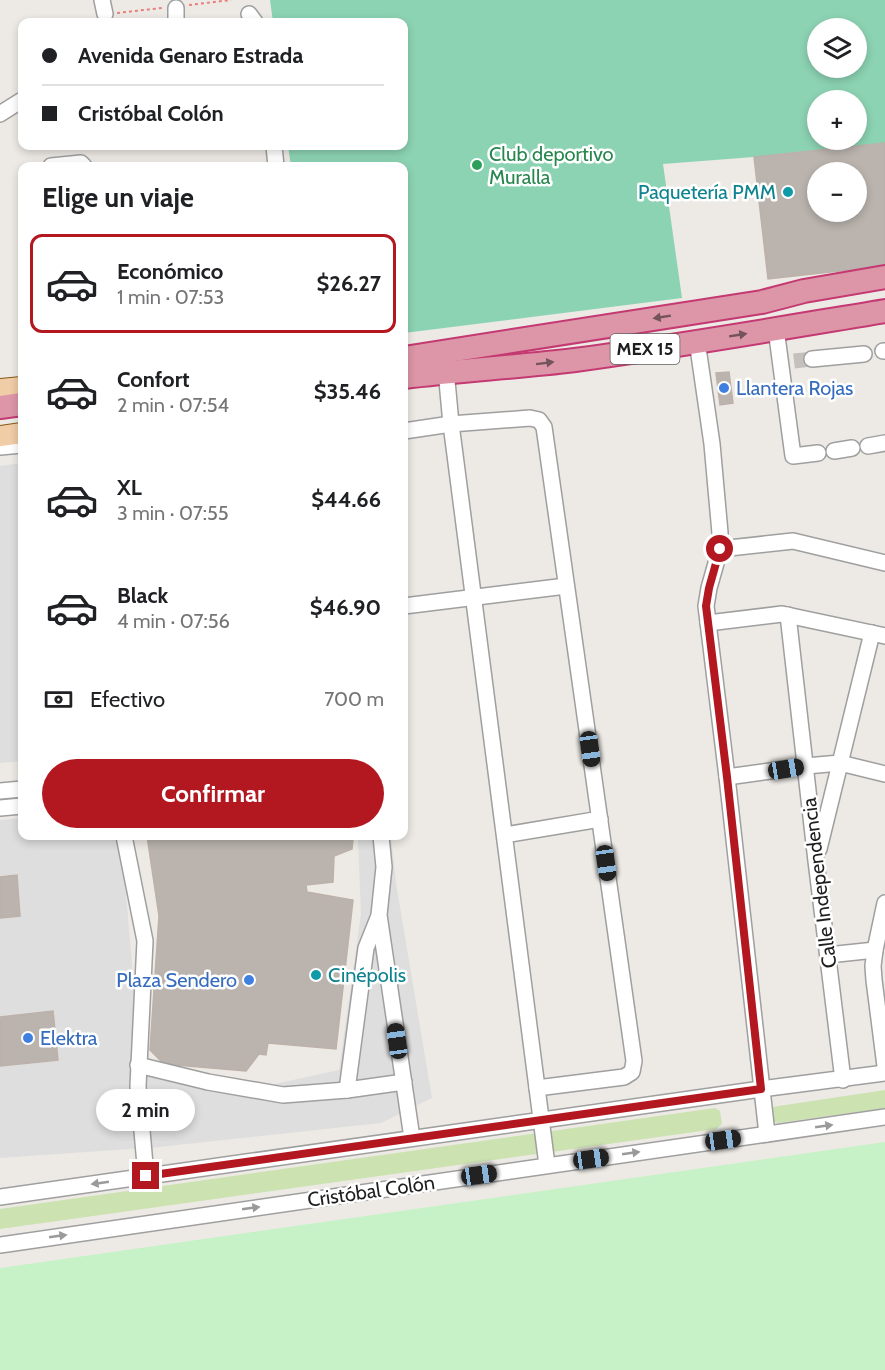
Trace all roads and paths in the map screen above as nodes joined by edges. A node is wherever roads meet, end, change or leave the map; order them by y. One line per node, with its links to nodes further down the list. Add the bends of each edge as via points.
1 (18, 103): 2 (street)
2 (0, 114)
3 (885, 277): 5 (highway, MEX 15)
4 (885, 291): 5 (highway, MEX 15, via 819,300)
5 (762, 302): 9 (highway, MEX 15, one-way to 9)
6 (885, 311): 7 (highway, MEX 15)
7 (776, 329): 8 (highway, MEX 15, one-way to 7); 34 (street, via 787,362 794,456)
8 (697, 341): 14 (highway, MEX 15, one-way to 8); 35 (street)
9 (496, 344): 10 (main road, via 444,342); 12 (highway, MEX 15)
10 (408, 346)
11 (864, 354): 13 (street)
12 (408, 357)
13 (812, 359)
14 (500, 368): 15 (highway, MEX 15); 16 (main road)
15 (408, 376)
16 (447, 381): 17 (main road); 24 (street)
17 (408, 386)
18 (18, 387): 19 (main road)
19 (0, 389)
20 (18, 405): 21 (highway)
21 (0, 407)
22 (18, 419): 23 (highway)
23 (0, 421)
24 (451, 424): 25 (street); 37 (street, via 530,418 539,420 544,427); 38 (street)
25 (408, 430)
26 (18, 434): 27 (main road)
27 (0, 436)
28 (885, 443): 30 (street)
29 (18, 445): 31 (street)
30 (868, 446)
31 (0, 447)
32 (852, 448): 33 (street)
33 (834, 451)
34 (818, 453)
35 (720, 549): 36 (street, via 793,541); 41 (street, via 706,606)
36 (885, 563)
37 (566, 586): 38 (street); 51 (street)
38 (474, 598): 39 (street); 52 (street)
39 (408, 606)
40 (788, 615): 41 (street); 42 (street); 44 (street, Calle Independencia)
41 (708, 623): 46 (street)
42 (879, 635): 43 (street)
43 (840, 763): 44 (street); 45 (street); 55 (street)
44 (806, 766): 46 (street); 55 (street, Calle Independencia)
45 (885, 774)
46 (727, 777): 66 (street)
47 (18, 789): 48 (street)
48 (0, 791)
49 (18, 806): 50 (street)
50 (0, 808)
51 (600, 819): 52 (street); 65 (street, via 634,1061 632,1072 624,1077)
52 (505, 835): 65 (street)
53 (125, 840): 60 (street, via 145,941)
54 (381, 840): 57 (street, via 384,867)
55 (816, 861): 59 (street, Calle Independencia)
56 (885, 903): 58 (street)
57 (379, 915): 64 (street); 67 (street, via 366,948)
58 (875, 950): 59 (street); 61 (street, via 874,980)
59 (828, 955): 63 (street, Calle Independencia)
60 (138, 1065): 67 (street, via 283,1095); 73 (street)
61 (885, 1066)
62 (885, 1073): 63 (street)
63 (843, 1080): 66 (street)
64 (404, 1082): 67 (street); 71 (street)
65 (537, 1088): 69 (street)
66 (761, 1089): 69 (street); 70 (street)
67 (347, 1090)
68 (885, 1117): 70 (street, Cristóbal Colón, one-way to 68)
69 (542, 1120): 71 (street); 72 (street)
70 (767, 1134): 72 (street, Cristóbal Colón, one-way to 70)
71 (412, 1138): 73 (street)
72 (547, 1166): 75 (street, Cristóbal Colón, one-way to 72)
73 (146, 1176): 74 (street, one-way to 74)
74 (0, 1197)
75 (0, 1245)

